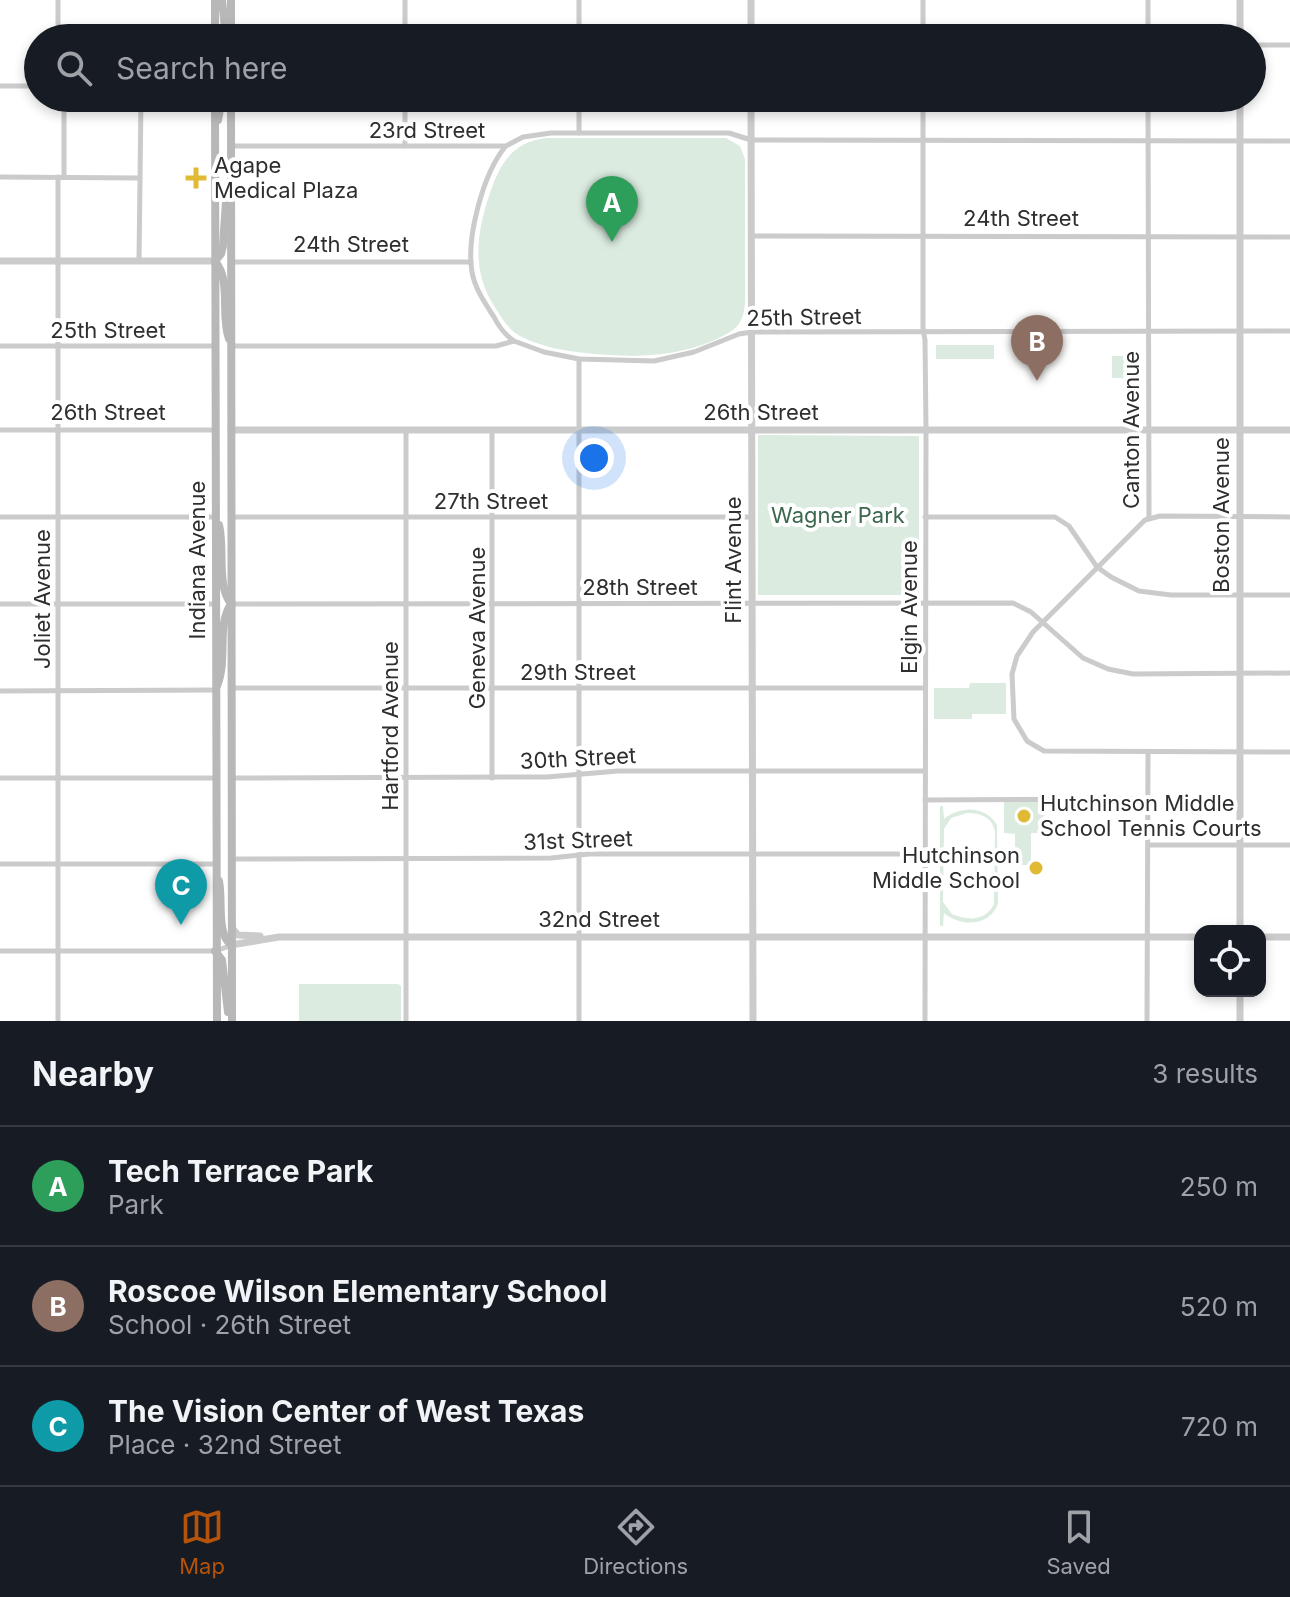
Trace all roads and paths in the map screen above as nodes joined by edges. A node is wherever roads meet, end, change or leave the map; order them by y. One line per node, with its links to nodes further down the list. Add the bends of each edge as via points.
1 (58, 0): 11 (street)
2 (215, 0): 12 (main road)
3 (222, 0): 13 (main road)
4 (231, 0): 14 (main road)
5 (405, 0): 15 (street)
6 (579, 0): 16 (street)
7 (751, 0): 17 (street)
8 (923, 0): 18 (street)
9 (1148, 0): 19 (street)
10 (1240, 0): 20 (street)
11 (58, 24)
12 (215, 24)
13 (226, 24)
14 (229, 24)
15 (405, 24)
16 (579, 24)
17 (751, 24)
18 (923, 24)
19 (1148, 24)
20 (1240, 24)
21 (1266, 45): 22 (street)
22 (1290, 45)
23 (0, 86): 24 (street)
24 (24, 86)
25 (63, 112): 47 (street, Joliet Avenue)
26 (141, 112): 48 (street)
27 (215, 112): 36 (main road, Indiana Avenue)
28 (221, 112): 36 (main road)
29 (231, 112): 43 (main road, Indiana Avenue)
30 (405, 112): 44 (street)
31 (579, 112): 37 (street)
32 (751, 112): 38 (street, Flint Avenue)
33 (923, 112): 39 (street, Elgin Avenue)
34 (1148, 112): 40 (street, Canton Avenue)
35 (1240, 112): 41 (street, Boston Avenue)
36 (215, 127): 57 (main road, Indiana Avenue)
37 (579, 133): 38 (street, 23rd Street, via 729,133); 45 (street, 23rd Street, via 540,133)
38 (751, 140): 39 (street, 23rd Street); 49 (street, Flint Avenue)
39 (923, 140): 40 (street, 23rd Street); 50 (street, Elgin Avenue)
40 (1148, 141): 41 (street, 23rd Street); 51 (street, Canton Avenue)
41 (1240, 141): 42 (street, 23rd Street); 52 (street, Boston Avenue)
42 (1290, 141)
43 (231, 146): 44 (street, 23rd Street); 57 (main road, via 223,246); 58 (main road, Indiana Avenue)
44 (405, 146): 45 (street, 23rd Street)
45 (506, 146): 59 (street, via 479,206)
46 (0, 177): 47 (street)
47 (61, 177): 48 (street); 55 (street, Joliet Avenue)
48 (140, 178): 56 (street)
49 (751, 236): 50 (street, 24th Street); 64 (street, Flint Avenue)
50 (923, 236): 51 (street, 24th Street); 60 (street, Elgin Avenue)
51 (1148, 237): 52 (street, 24th Street); 61 (street, Canton Avenue)
52 (1239, 237): 53 (street, 24th Street); 62 (street, Boston Avenue)
53 (1290, 237)
54 (0, 261): 55 (street)
55 (58, 261): 56 (street); 67 (street, Joliet Avenue)
56 (139, 261): 57 (street)
57 (215, 261): 68 (main road, Indiana Avenue); 69 (main road, via 222,269)
58 (231, 262): 59 (street, 24th Street); 69 (main road, Indiana Avenue)
59 (471, 262): 65 (street, via 486,305)
60 (924, 331): 61 (street, 25th Street); 64 (street, 25th Street); 79 (street, Elgin Avenue)
61 (1148, 331): 62 (street, 25th Street); 80 (street, Canton Avenue)
62 (1239, 331): 63 (street, 25th Street); 81 (street, Boston Avenue)
63 (1290, 331)
64 (752, 332): 70 (street, 25th Street, via 673,358); 78 (street, Flint Avenue)
65 (514, 341): 69 (street, 25th Street, via 496,346); 70 (street, 25th Street)
66 (0, 346): 67 (street, 25th Street)
67 (58, 346): 68 (street, 25th Street); 72 (street, Joliet Avenue)
68 (215, 346): 73 (main road, Indiana Avenue)
69 (231, 346): 74 (main road, Indiana Avenue)
70 (579, 359): 77 (street)
71 (0, 430): 72 (street, 26th Street)
72 (58, 430): 73 (street, 26th Street); 84 (street, Joliet Avenue)
73 (215, 430): 85 (main road, Indiana Avenue)
74 (231, 430): 75 (street, 26th Street); 86 (main road, Indiana Avenue)
75 (406, 430): 76 (street, 26th Street); 87 (street, Hartford Avenue)
76 (492, 430): 77 (street, 26th Street); 88 (street, Geneva Avenue)
77 (580, 430): 78 (street, 26th Street); 89 (street)
78 (752, 430): 79 (street, 26th Street); 90 (street, Flint Avenue)
79 (926, 430): 80 (street, 26th Street); 91 (street, Elgin Avenue)
80 (1148, 430): 81 (street, 26th Street); 94 (street, Canton Avenue)
81 (1239, 430): 82 (street, 26th Street); 92 (street, Boston Avenue)
82 (1290, 430)
83 (0, 517): 84 (street)
84 (58, 517): 85 (street); 102 (street, Joliet Avenue)
85 (215, 517): 103 (main road, Indiana Avenue); 104 (main road)
86 (231, 517): 87 (street, 27th Street); 104 (main road, Indiana Avenue)
87 (406, 517): 88 (street, 27th Street); 105 (street, Hartford Avenue)
88 (493, 517): 89 (street, 27th Street); 106 (street, Geneva Avenue)
89 (579, 517): 90 (street, 27th Street); 98 (street)
90 (751, 517): 99 (street, Flint Avenue)
91 (925, 517): 95 (street, via 1055,517 1069,526); 100 (street, Elgin Avenue)
92 (1240, 517): 93 (street); 94 (street); 96 (street, Boston Avenue)
93 (1290, 517)
94 (1149, 518): 95 (street, Canton Avenue)
95 (1097, 567): 96 (street, via 1146,593); 107 (street, Canton Avenue)
96 (1240, 595): 97 (street); 108 (street, Boston Avenue)
97 (1290, 595)
98 (580, 603): 99 (street, 28th Street); 106 (street, 28th Street); 113 (street)
99 (751, 603): 100 (street, 28th Street); 114 (street, Flint Avenue)
100 (925, 603): 107 (street, 28th Street, via 1013,603); 115 (street, Elgin Avenue)
101 (0, 604): 102 (street)
102 (58, 604): 103 (street); 118 (street, Joliet Avenue)
103 (215, 604): 116 (main road, Indiana Avenue)
104 (231, 604): 105 (street, 28th Street); 110 (main road, Indiana Avenue); 116 (main road, via 225,613 222,674)
105 (406, 604): 106 (street, 28th Street); 111 (street, Hartford Avenue)
106 (493, 604): 112 (street, Geneva Avenue)
107 (1042, 622): 108 (street, via 1083,658 1108,669 1133,674); 119 (street, Canton Avenue, via 1026,640 1012,674 1014,719 1022,735 1051,752)
108 (1240, 673): 109 (street); 120 (street, Boston Avenue)
109 (1290, 673)
110 (231, 688): 111 (street, 29th Street); 129 (main road, Indiana Avenue)
111 (406, 688): 112 (street, 29th Street); 125 (street, Hartford Avenue)
112 (493, 688): 113 (street, 29th Street); 130 (street, Geneva Avenue)
113 (580, 688): 114 (street, 29th Street); 124 (street)
114 (751, 688): 115 (street, 29th Street); 122 (street, Flint Avenue)
115 (925, 688): 123 (street, Elgin Avenue)
116 (215, 690): 118 (street); 128 (main road, Indiana Avenue)
117 (0, 691): 118 (street)
118 (58, 691): 127 (street, Joliet Avenue)
119 (1148, 752): 120 (street); 131 (street)
120 (1240, 752): 121 (street); 134 (street, Boston Avenue)
121 (1290, 752)
122 (751, 771): 123 (street, 30th Street); 124 (street, 30th Street); 136 (street, Flint Avenue)
123 (925, 771): 132 (street, Elgin Avenue)
124 (580, 774): 130 (street, 30th Street); 138 (street)
125 (406, 777): 129 (street, 30th Street); 130 (street, 30th Street); 139 (street, Hartford Avenue)
126 (0, 778): 127 (street)
127 (58, 778): 128 (street); 142 (street, Joliet Avenue)
128 (215, 778): 143 (main road, Indiana Avenue)
129 (231, 778): 140 (main road, Indiana Avenue)
130 (492, 778)
131 (1148, 799): 132 (street); 133 (street)
132 (925, 800): 137 (street, Elgin Avenue)
133 (1148, 845): 134 (street); 151 (street)
134 (1240, 845): 135 (street); 144 (street, Boston Avenue)
135 (1290, 845)
136 (752, 854): 137 (street, 31st Street); 138 (street, 31st Street); 149 (street, Flint Avenue)
137 (925, 854): 150 (street, Elgin Avenue)
138 (579, 855): 139 (street, 31st Street); 148 (street)
139 (406, 858): 140 (street, 31st Street); 147 (street, Hartford Avenue)
140 (231, 859): 145 (main road, Indiana Avenue)
141 (0, 864): 142 (street)
142 (58, 864): 143 (street); 157 (street, Joliet Avenue)
143 (215, 864): 155 (main road, via 223,933); 158 (main road, Indiana Avenue)
144 (1240, 925)
145 (231, 927): 146 (street, via 240,936); 155 (main road, Indiana Avenue)
146 (279, 937): 147 (street, 32nd Street); 155 (street, 32nd Street)
147 (406, 937): 148 (street, 32nd Street); 163 (street, Hartford Avenue)
148 (579, 937): 149 (street, 32nd Street); 164 (street)
149 (751, 937): 150 (street, 32nd Street); 165 (street, Flint Avenue)
150 (925, 937): 151 (street, 32nd Street); 166 (street, Elgin Avenue)
151 (1147, 937): 152 (street, 32nd Street); 167 (street)
152 (1194, 937)
153 (1266, 937): 154 (street)
154 (1290, 937)
155 (231, 945): 158 (street, 32nd Street); 162 (main road, Indiana Avenue)
156 (0, 951): 157 (street, 32nd Street)
157 (58, 951): 158 (street, 32nd Street); 160 (street, Joliet Avenue)
158 (215, 951): 161 (main road, Indiana Avenue); 162 (main road, via 222,960)
159 (1240, 997): 168 (street)
160 (58, 1021)
161 (217, 1021)
162 (231, 1021)
163 (406, 1021)
164 (579, 1021)
165 (753, 1021)
166 (925, 1021)
167 (1147, 1021)
168 (1240, 1021)

